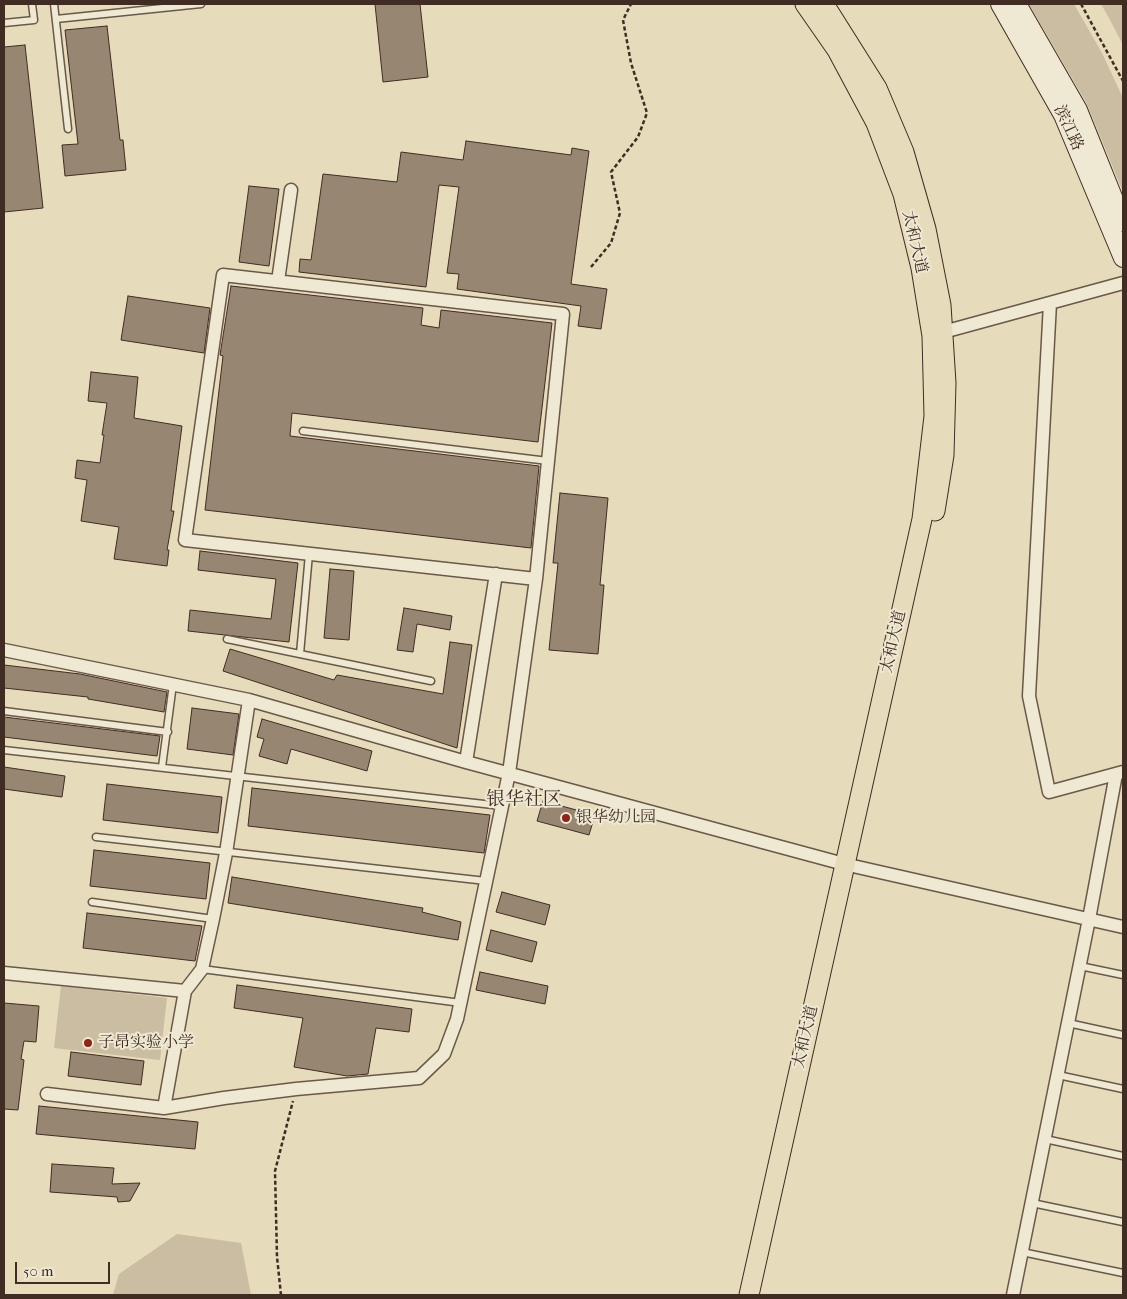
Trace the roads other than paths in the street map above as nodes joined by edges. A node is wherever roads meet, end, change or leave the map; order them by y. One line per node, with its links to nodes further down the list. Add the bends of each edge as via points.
1 (32, 4): 9 (lane, via 34,20)
2 (54, 4): 8 (lane)
3 (201, 4): 8 (lane)
4 (806, 4): 17 (main road, 太和大道, via 837,50 883,140 905,203)
5 (824, 4): 17 (main road, 太和大道, via 877,88 904,152 926,228 942,305)
6 (1000, 4): 13 (street, 滨江路, via 1063,115)
7 (1017, 4): 12 (street, via 1078,110)
8 (56, 19): 10 (lane)
9 (4, 23)
10 (68, 129)
11 (290, 190): 14 (street)
12 (1123, 222)
13 (1123, 258)
14 (278, 281): 19 (street, via 563,314); 20 (street, via 223,275 185,540)
15 (1123, 283): 16 (street)
16 (1050, 303): 17 (street); 35 (street, via 1029,696 1049,792)
17 (937, 334): 40 (main road, 太和大道, via 946,383 944,455 931,536)
18 (303, 431): 19 (lane)
19 (548, 461): 22 (street)
20 (310, 554): 21 (street); 25 (lane)
21 (496, 574): 22 (street); 32 (street)
22 (536, 580): 34 (street)
23 (227, 639): 25 (lane)
24 (4, 650): 27 (street)
25 (300, 654): 26 (lane)
26 (431, 681)
27 (173, 684): 28 (street); 30 (lane)
28 (249, 700): 32 (street); 36 (street)
29 (4, 711): 30 (lane)
30 (168, 732): 33 (lane)
31 (4, 750): 33 (lane)
32 (466, 762): 34 (street)
33 (162, 767): 36 (lane)
34 (509, 773): 37 (street); 40 (street)
35 (1120, 773): 44 (street)
36 (237, 775): 37 (lane); 39 (street)
37 (502, 806): 41 (street)
38 (96, 837): 39 (lane)
39 (226, 853): 41 (lane); 43 (street)
40 (851, 866): 44 (street); 64 (main road, 太和大道); 65 (main road, 太和大道)
41 (486, 881): 51 (street)
42 (92, 902): 43 (lane)
43 (213, 919): 47 (street)
44 (1089, 920): 45 (street); 46 (street)
45 (1123, 927)
46 (1080, 966): 49 (lane); 52 (street)
47 (202, 969): 50 (street); 51 (lane)
48 (4, 973): 50 (street)
49 (1123, 975)
50 (185, 991): 57 (street)
51 (461, 1003): 57 (street, via 444,1054 419,1078 224,1098)
52 (1068, 1023): 53 (lane); 54 (street)
53 (1123, 1035)
54 (1058, 1075): 55 (lane); 58 (street)
55 (1123, 1089)
56 (47, 1094): 57 (street)
57 (164, 1108)
58 (1045, 1139): 59 (lane); 60 (street)
59 (1123, 1156)
60 (1032, 1202): 61 (lane); 62 (street)
61 (1123, 1222)
62 (1022, 1252): 63 (lane); 66 (street)
63 (1123, 1273)
64 (749, 1295)
65 (761, 1295)
66 (1014, 1295)

